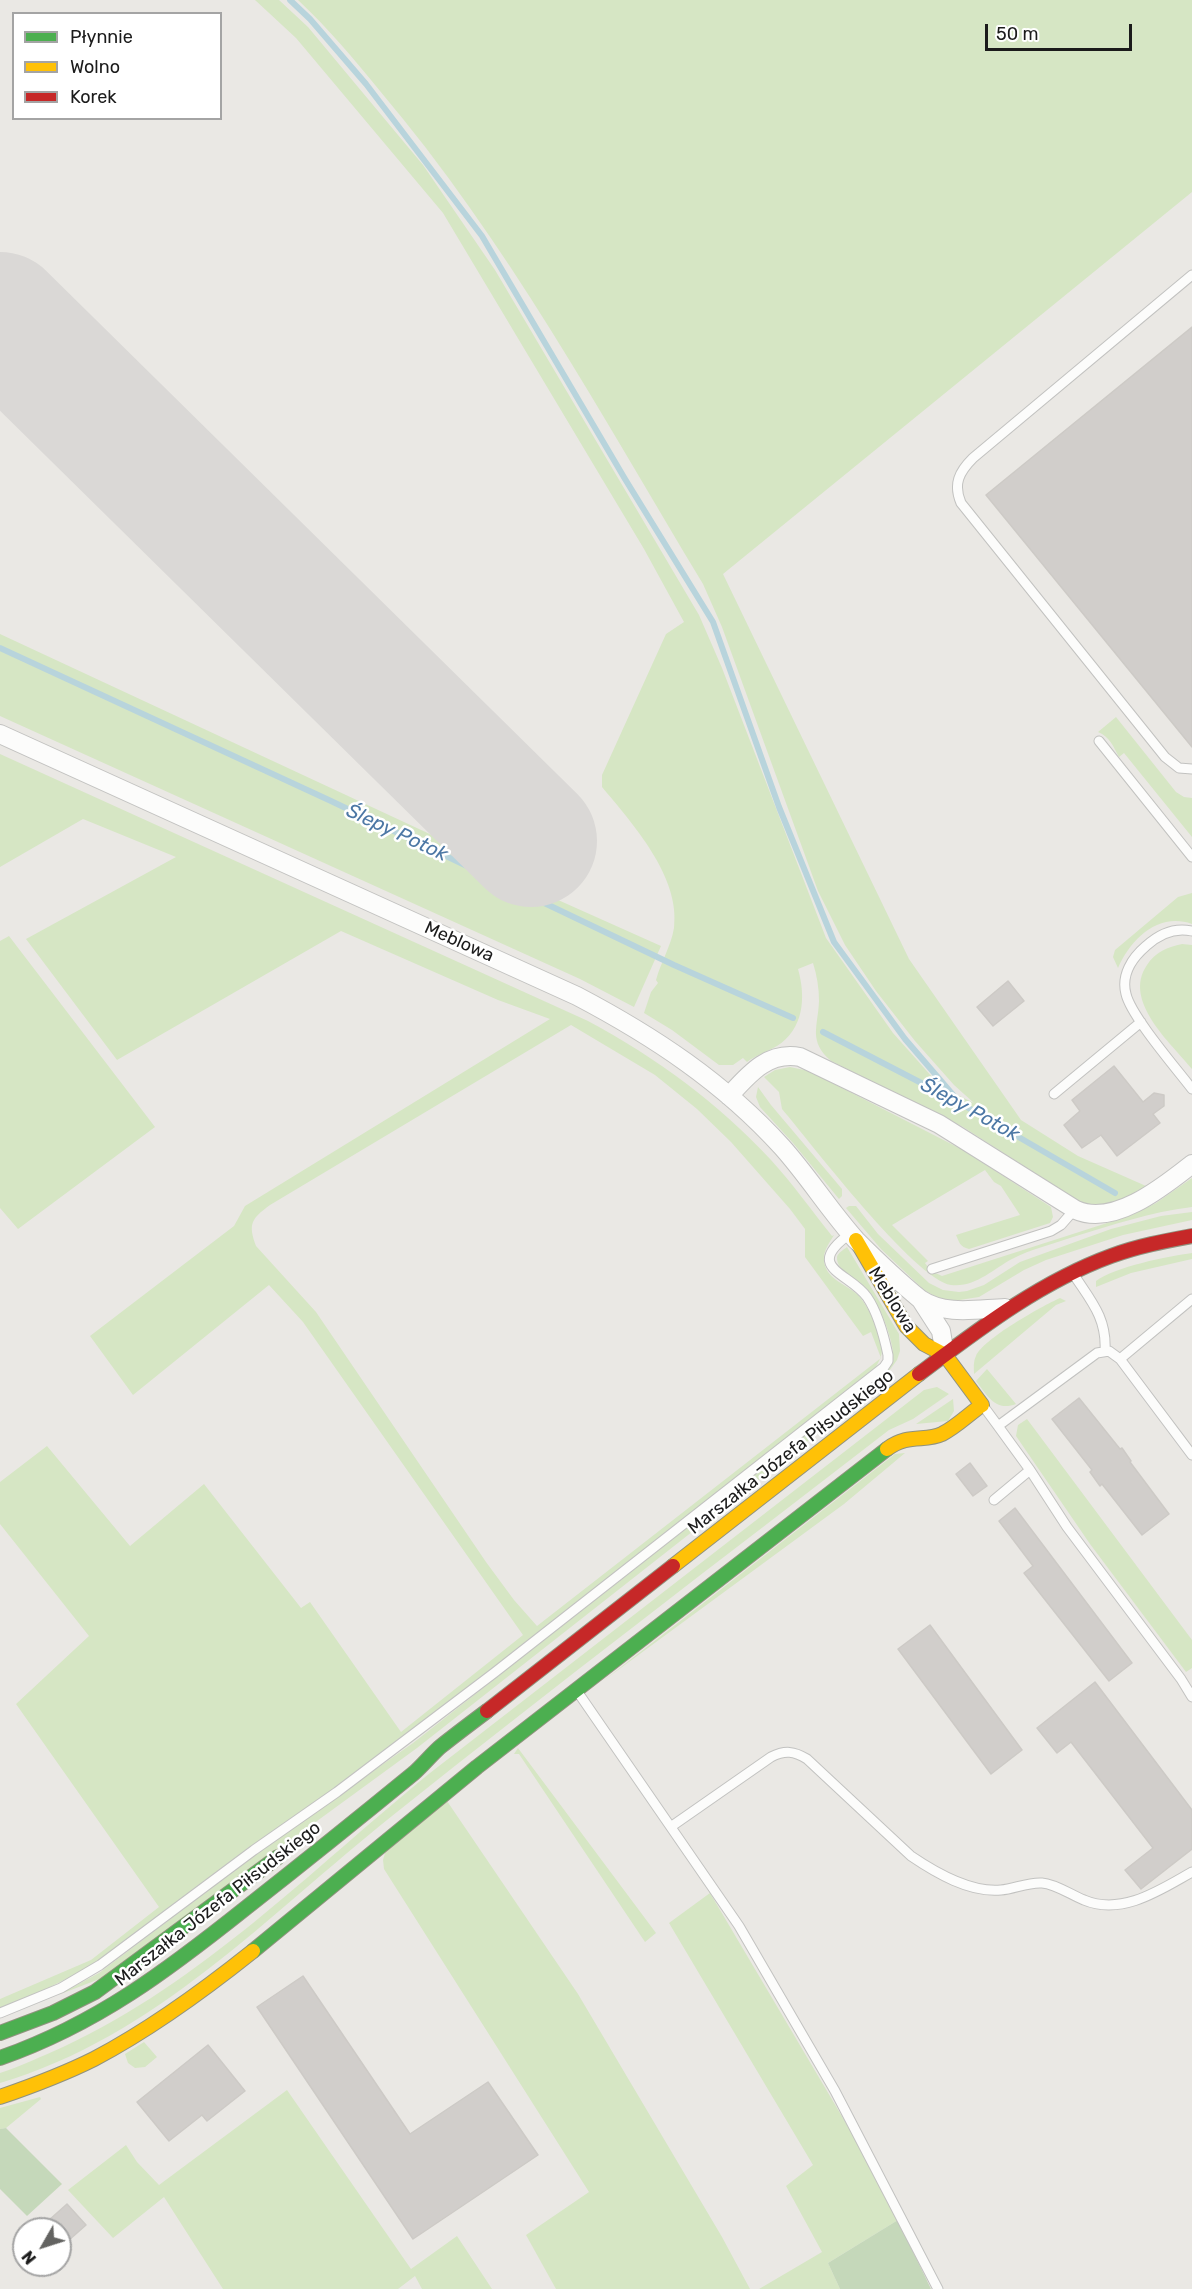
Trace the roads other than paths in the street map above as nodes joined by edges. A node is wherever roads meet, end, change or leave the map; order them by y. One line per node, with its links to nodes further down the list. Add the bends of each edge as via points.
1 (1192, 275): 4 (lane, via 972,458 958,477 956,491 961,503 1165,757 1179,768)
2 (0, 734): 10 (street, Meblowa, via 577,996 668,1048)
3 (1099, 741): 5 (lane)
4 (1192, 769)
5 (1192, 857)
6 (1192, 932): 7 (lane, via 1175,930 1161,934 1134,957 1126,974 1126,995)
7 (1142, 1022): 8 (lane); 9 (lane)
8 (1192, 1089)
9 (1054, 1094)
10 (729, 1095): 12 (street, via 767,1061 784,1055 800,1057 939,1124); 13 (street, Meblowa, via 782,1147)
11 (1192, 1164): 12 (street, via 1157,1190 1115,1211 1096,1215)
12 (1075, 1209): 15 (lane, via 1061,1226 1051,1231)
13 (854, 1236): 17 (street, Meblowa); 21 (main road, Meblowa, via 911,1332); 35 (lane, via 834,1247 830,1262 870,1303 888,1355 884,1367 337,1792 118,1952 61,1988)
14 (1192, 1236): 16 (main road, Marszałka Józefa Piłsudskiego, via 1150,1244)
15 (933, 1269)
16 (1073, 1273): 19 (main road, Marszałka Józefa Piłsudskiego); 20 (lane, via 1102,1321)
17 (920, 1299): 19 (street, Meblowa, via 942,1308); 21 (street, Meblowa, via 941,1331)
18 (1192, 1299): 22 (lane)
19 (1008, 1308): 21 (main road, Marszałka Józefa Piłsudskiego)
20 (1105, 1351): 22 (lane); 24 (lane)
21 (945, 1355): 23 (main road); 30 (main road, Marszałka Józefa Piłsudskiego)
22 (1120, 1359): 25 (lane)
23 (982, 1405): 24 (lane); 28 (main road, via 941,1435 894,1443)
24 (998, 1426): 26 (lane)
25 (1192, 1455)
26 (1030, 1470): 27 (lane); 29 (lane)
27 (994, 1500)
28 (576, 1689): 32 (lane); 38 (main road, via 182,2005 80,2066)
29 (1192, 1697)
30 (439, 1748): 31 (main road, Marszałka Józefa Piłsudskiego); 37 (main road, Marszałka Józefa Piłsudskiego, via 195,1949 120,2003 72,2029)
31 (353, 1804)
32 (672, 1826): 34 (lane, via 771,1757 789,1751 807,1759 911,1856 929,1869 975,1887 997,1890 1043,1882 1087,1902 1112,1905 1139,1900); 39 (lane, via 739,1926 835,2091)
33 (285, 1851): 36 (main road, Marszałka Józefa Piłsudskiego, via 96,1992)
34 (1192, 1872)
35 (0, 2013)
36 (0, 2033)
37 (0, 2058)
38 (0, 2097)
39 (938, 2289)

